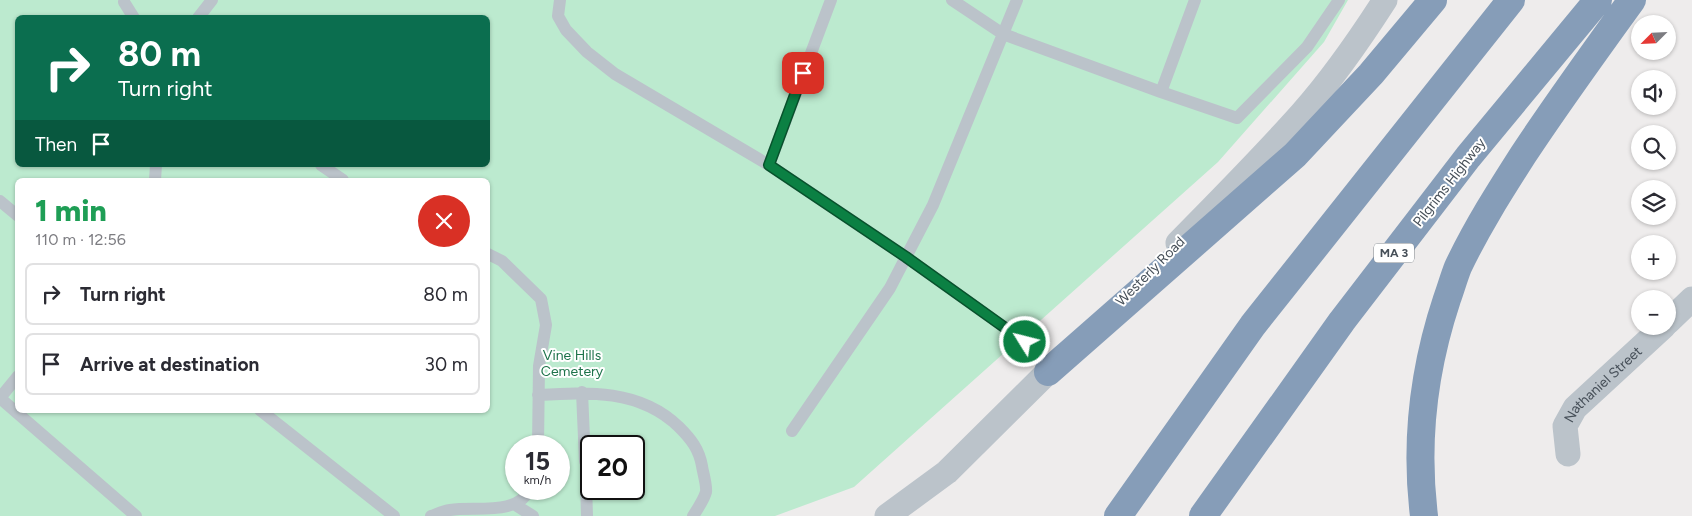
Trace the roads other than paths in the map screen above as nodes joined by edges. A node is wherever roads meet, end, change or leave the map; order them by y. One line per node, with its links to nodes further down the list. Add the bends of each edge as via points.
1 (212, 0): 15 (lane)
2 (560, 0): 18 (lane, via 558,16 566,30 587,52 615,74)
3 (831, 0): 18 (lane)
4 (952, 0): 16 (lane)
5 (1017, 0): 16 (lane)
6 (1195, 0): 17 (lane)
7 (1339, 0): 17 (lane, via 1306,48 1237,118)
8 (1385, 0): 29 (street, Westerly Road, via 1332,76 1270,149)
9 (1433, 0): 29 (highway, via 1295,155)
10 (1511, 0): 51 (highway, via 1253,325)
11 (1598, 0): 52 (highway, Pilgrims Highway / MA 3, via 1462,165 1342,321)
12 (1632, 0): 53 (highway, via 1504,185 1458,268 1439,324 1426,383 1420,435)
13 (122, 1): 14 (lane)
14 (132, 15)
15 (200, 15)
16 (1003, 34): 17 (lane); 24 (lane, via 933,205)
17 (1161, 92)
18 (769, 165): 24 (lane)
19 (324, 167): 20 (lane)
20 (340, 178)
21 (0, 201): 22 (lane)
22 (15, 214)
23 (490, 255): 32 (lane, via 502,261 541,299 546,325 538,366)
24 (906, 257): 28 (lane); 37 (lane, via 890,288)
25 (1692, 299): 26 (street)
26 (1676, 314)
27 (1654, 335): 40 (street, Nathaniel Street, via 1575,408 1565,426)
28 (1025, 342)
29 (1048, 372): 50 (street, Westerly Road, via 945,474)
30 (15, 380): 33 (lane)
31 (582, 392): 32 (lane); 39 (lane); 49 (lane, via 639,401 669,417 685,433 699,452 706,492)
32 (538, 395): 38 (lane)
33 (0, 398): 34 (lane)
34 (15, 411)
35 (17, 413): 44 (lane)
36 (264, 413): 45 (lane)
37 (792, 431)
38 (538, 435)
39 (584, 435)
40 (1568, 454)
41 (522, 500): 43 (lane)
42 (587, 500): 48 (lane)
43 (517, 506): 46 (lane, via 494,510 450,510); 47 (lane)
44 (136, 516)
45 (394, 516)
46 (431, 516)
47 (533, 516)
48 (587, 516)
49 (693, 516)
50 (887, 516)
51 (1118, 516)
52 (1203, 516)
53 (1424, 516)

